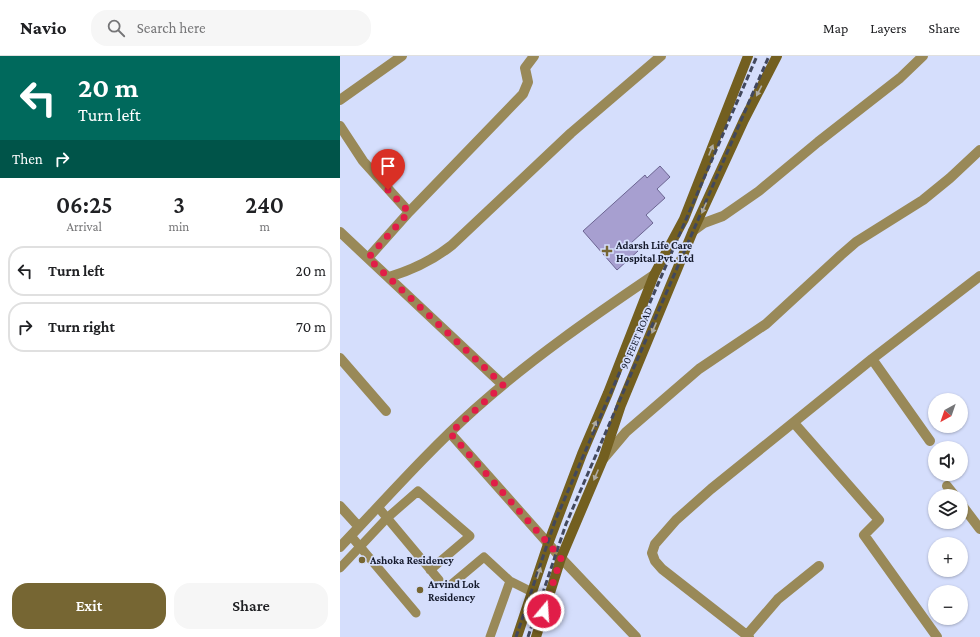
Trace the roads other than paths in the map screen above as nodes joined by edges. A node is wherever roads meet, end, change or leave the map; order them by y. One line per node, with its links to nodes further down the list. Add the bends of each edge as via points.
1 (402, 56): 7 (street)
2 (534, 56): 10 (street, via 525,68 527,86 523,94)
3 (661, 56): 16 (street, via 571,133 447,249 410,270)
4 (748, 56): 14 (main road, 90 FEET ROAD, one-way to 4, via 684,219)
5 (777, 56): 12 (main road, 90 FEET ROAD, one-way to 12, via 744,120)
6 (923, 56): 12 (street, via 900,78 759,191 723,216 704,223)
7 (340, 100)
8 (340, 126): 10 (street, via 363,161)
9 (980, 150): 24 (street, via 923,200 856,242 766,324 699,369 626,432)
10 (409, 212): 13 (street)
11 (340, 232): 13 (street)
12 (693, 232): 24 (main road, 90 FEET ROAD, one-way to 24, via 621,405)
13 (368, 258): 16 (street)
14 (654, 275): 19 (street, via 558,341); 34 (main road, 90 FEET ROAD, one-way to 14)
15 (980, 276): 18 (street)
16 (389, 277): 19 (street)
17 (340, 358): 20 (street)
18 (872, 359): 21 (street); 23 (street)
19 (503, 385): 22 (street)
20 (386, 410)
21 (794, 423): 46 (street, via 676,520 655,544 652,553 655,561 667,573); 51 (street, via 879,520 864,535)
22 (450, 433): 28 (street); 34 (street)
23 (930, 441)
24 (603, 459): 37 (main road, 90 FEET ROAD, one-way to 37)
25 (947, 486): 26 (street)
26 (949, 489)
27 (340, 506): 31 (street)
28 (378, 507): 30 (lane); 31 (street)
29 (968, 513): 32 (street)
30 (387, 518): 36 (lane); 40 (lane); 40 (lane, via 418,491 470,536)
31 (359, 527): 33 (street)
32 (980, 529)
33 (351, 536): 35 (street); 36 (lane)
34 (548, 544): 37 (street); 44 (main road, 90 FEET ROAD, one-way to 34)
35 (340, 547)
36 (360, 547): 39 (lane); 45 (lane)
37 (561, 558): 49 (main road, 90 FEET ROAD); 50 (street)
38 (819, 566): 46 (street, via 778,600)
39 (340, 568)
40 (430, 570): 41 (lane)
41 (439, 580)
42 (510, 581): 43 (lane, via 484,557); 44 (lane); 47 (lane)
43 (454, 583)
44 (532, 592): 48 (main road, 90 FEET ROAD)
45 (416, 613)
46 (748, 636)
47 (490, 637)
48 (517, 637)
49 (536, 637)
50 (636, 637)
51 (937, 637)

